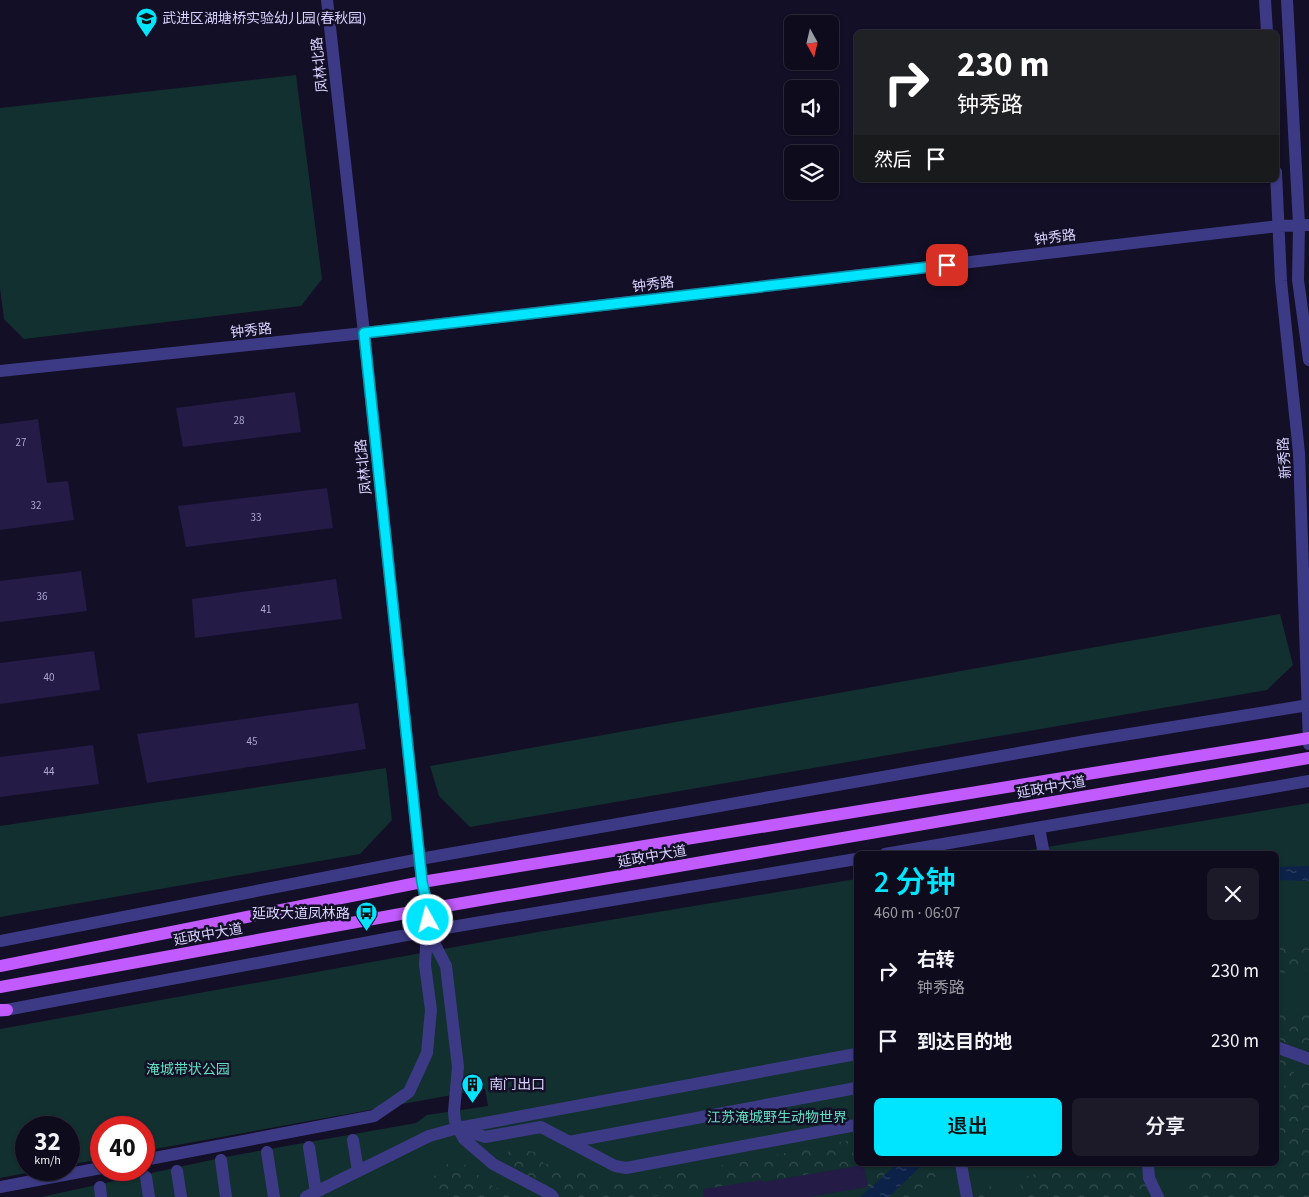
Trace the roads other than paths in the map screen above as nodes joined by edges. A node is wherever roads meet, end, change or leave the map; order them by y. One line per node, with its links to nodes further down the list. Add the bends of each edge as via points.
1 (327, 0): 8 (street, 凤林北路)
2 (1265, 0): 4 (street)
3 (1287, 0): 6 (street)
4 (1267, 30)
5 (1276, 182): 7 (street, 新秀路)
6 (1304, 225): 7 (street, 钟秀路); 9 (street, via 1298,280)
7 (1278, 226): 8 (street, 钟秀路); 11 (street, 新秀路, via 1299,453)
8 (364, 333): 10 (street, 钟秀路); 18 (street, 凤林北路)
9 (1309, 360)
10 (0, 370)
11 (1308, 705): 12 (street, 新秀路); 18 (street, via 1086,740)
12 (1308, 740): 20 (main road, 延政中大道)
13 (1309, 758): 21 (main road, 延政中大道)
14 (1309, 780): 15 (street)
15 (1039, 828): 16 (street); 17 (street)
16 (903, 851)
17 (1043, 851)
18 (420, 859): 20 (street, 凤林北路); 23 (street)
19 (854, 859): 22 (street)
20 (422, 882): 21 (street, 凤林北路); 24 (main road, 延政中大道)
21 (428, 909): 22 (street, 凤林北路); 25 (main road, 延政中大道)
22 (428, 931): 26 (street); 32 (street, via 446,966 458,1067 454,1121); 37 (street, 凤林北路, via 424,965 431,1010 427,1053 409,1092 374,1116)
23 (0, 941)
24 (0, 966)
25 (0, 987)
26 (2, 1010)
27 (1279, 1047): 29 (street)
28 (854, 1054): 32 (street)
29 (1309, 1059)
30 (854, 1088): 34 (street)
31 (854, 1125): 34 (street, via 626,1168 615,1166)
32 (458, 1128): 34 (street, via 485,1137 541,1127); 42 (street, via 429,1136); 51 (street, via 464,1139 493,1164)
33 (354, 1140): 42 (street)
34 (569, 1142)
35 (309, 1147): 46 (street)
36 (267, 1152): 50 (street)
37 (155, 1158)
38 (221, 1160): 49 (street)
39 (961, 1166): 52 (street)
40 (1148, 1166): 53 (street, via 1149,1178)
41 (90, 1170): 45 (street)
42 (358, 1171): 46 (street)
43 (177, 1172): 48 (street)
44 (147, 1181): 47 (street)
45 (0, 1188)
46 (311, 1194)
47 (149, 1197)
48 (181, 1197)
49 (226, 1197)
50 (274, 1197)
51 (553, 1197)
52 (966, 1197)
53 (1158, 1197)

